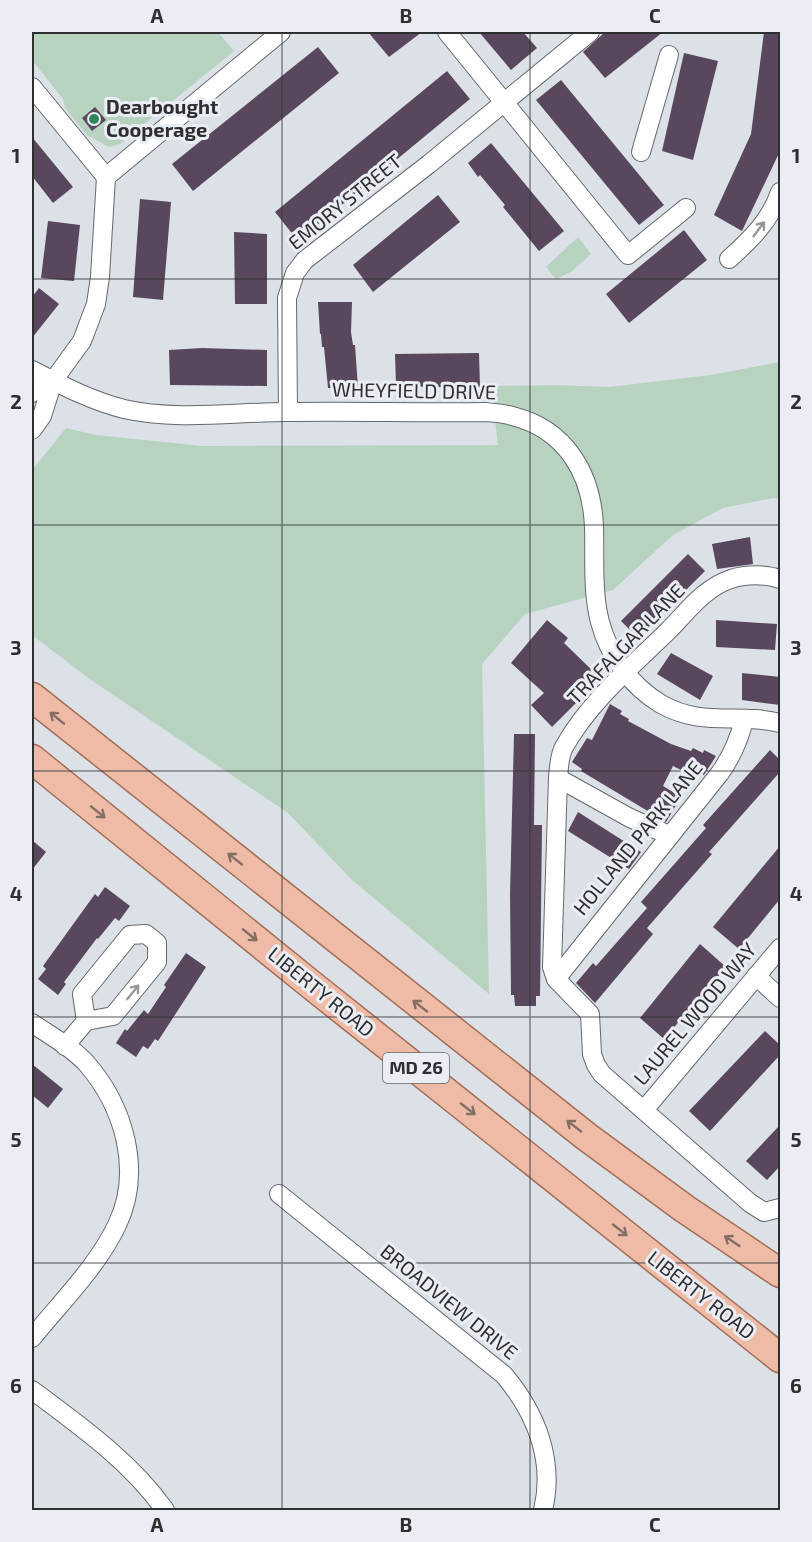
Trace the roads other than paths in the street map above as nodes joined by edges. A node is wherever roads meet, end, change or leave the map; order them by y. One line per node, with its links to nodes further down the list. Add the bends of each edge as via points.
1 (281, 32): 8 (street)
2 (447, 32): 6 (street)
3 (590, 32): 6 (street, EMORY STREET)
4 (669, 55): 7 (street)
5 (32, 87): 8 (street)
6 (505, 102): 10 (street, via 628,255); 15 (street, EMORY STREET, via 317,249 295,273 287,298)
7 (641, 152)
8 (106, 177): 13 (street, via 96,304 82,341)
9 (780, 192): 11 (street, one-way to 9, via 765,222)
10 (686, 208)
11 (729, 260)
12 (32, 370): 13 (street, WHEYFIELD DRIVE)
13 (53, 381): 14 (street); 15 (street, WHEYFIELD DRIVE, via 125,409 182,414); 16 (street, via 42,417)
14 (32, 393)
15 (288, 412): 18 (street, WHEYFIELD DRIVE, via 485,412 513,416 556,437 569,449 591,497 600,622 616,660)
16 (32, 430)
17 (780, 579): 18 (street, TRAFALGAR LANE, via 751,575 730,579 704,595)
18 (626, 673): 20 (street, WHEYFIELD DRIVE, via 644,692 684,715); 23 (street, TRAFALGAR LANE, via 599,700 563,749)
19 (32, 697): 35 (main road, MD 26, one-way to 19, via 587,1137)
20 (744, 720): 21 (street, WHEYFIELD DRIVE); 24 (street, HOLLAND PARK LANE, via 732,754)
21 (780, 723)
22 (32, 759): 37 (main road, LIBERTY ROAD / MD 26, one-way to 37)
23 (558, 778): 24 (street); 27 (street, TRAFALGAR LANE, via 552,967)
24 (669, 835): 27 (street, HOLLAND PARK LANE)
25 (780, 948): 26 (street, LAUREL WOOD WAY)
26 (756, 976): 28 (street); 32 (street, LAUREL WOOD WAY)
27 (556, 979): 32 (street, via 590,1014 592,1054 602,1074)
28 (780, 998)
29 (87, 1021): 29 (street, one-way to 29, via 113,1016 157,962 157,943 146,934 130,934 82,994); 31 (street)
30 (32, 1023): 31 (street)
31 (65, 1046): 36 (street, via 86,1063 116,1105 126,1137 129,1186 118,1223 99,1256)
32 (644, 1110): 34 (street, via 750,1203 764,1212)
33 (279, 1194): 40 (street, BROADVIEW DRIVE, via 504,1375 519,1393 542,1443 547,1468)
34 (780, 1208)
35 (780, 1273)
36 (32, 1338)
37 (780, 1358)
38 (32, 1390): 39 (street, via 106,1448)
39 (165, 1510)
40 (543, 1510)

